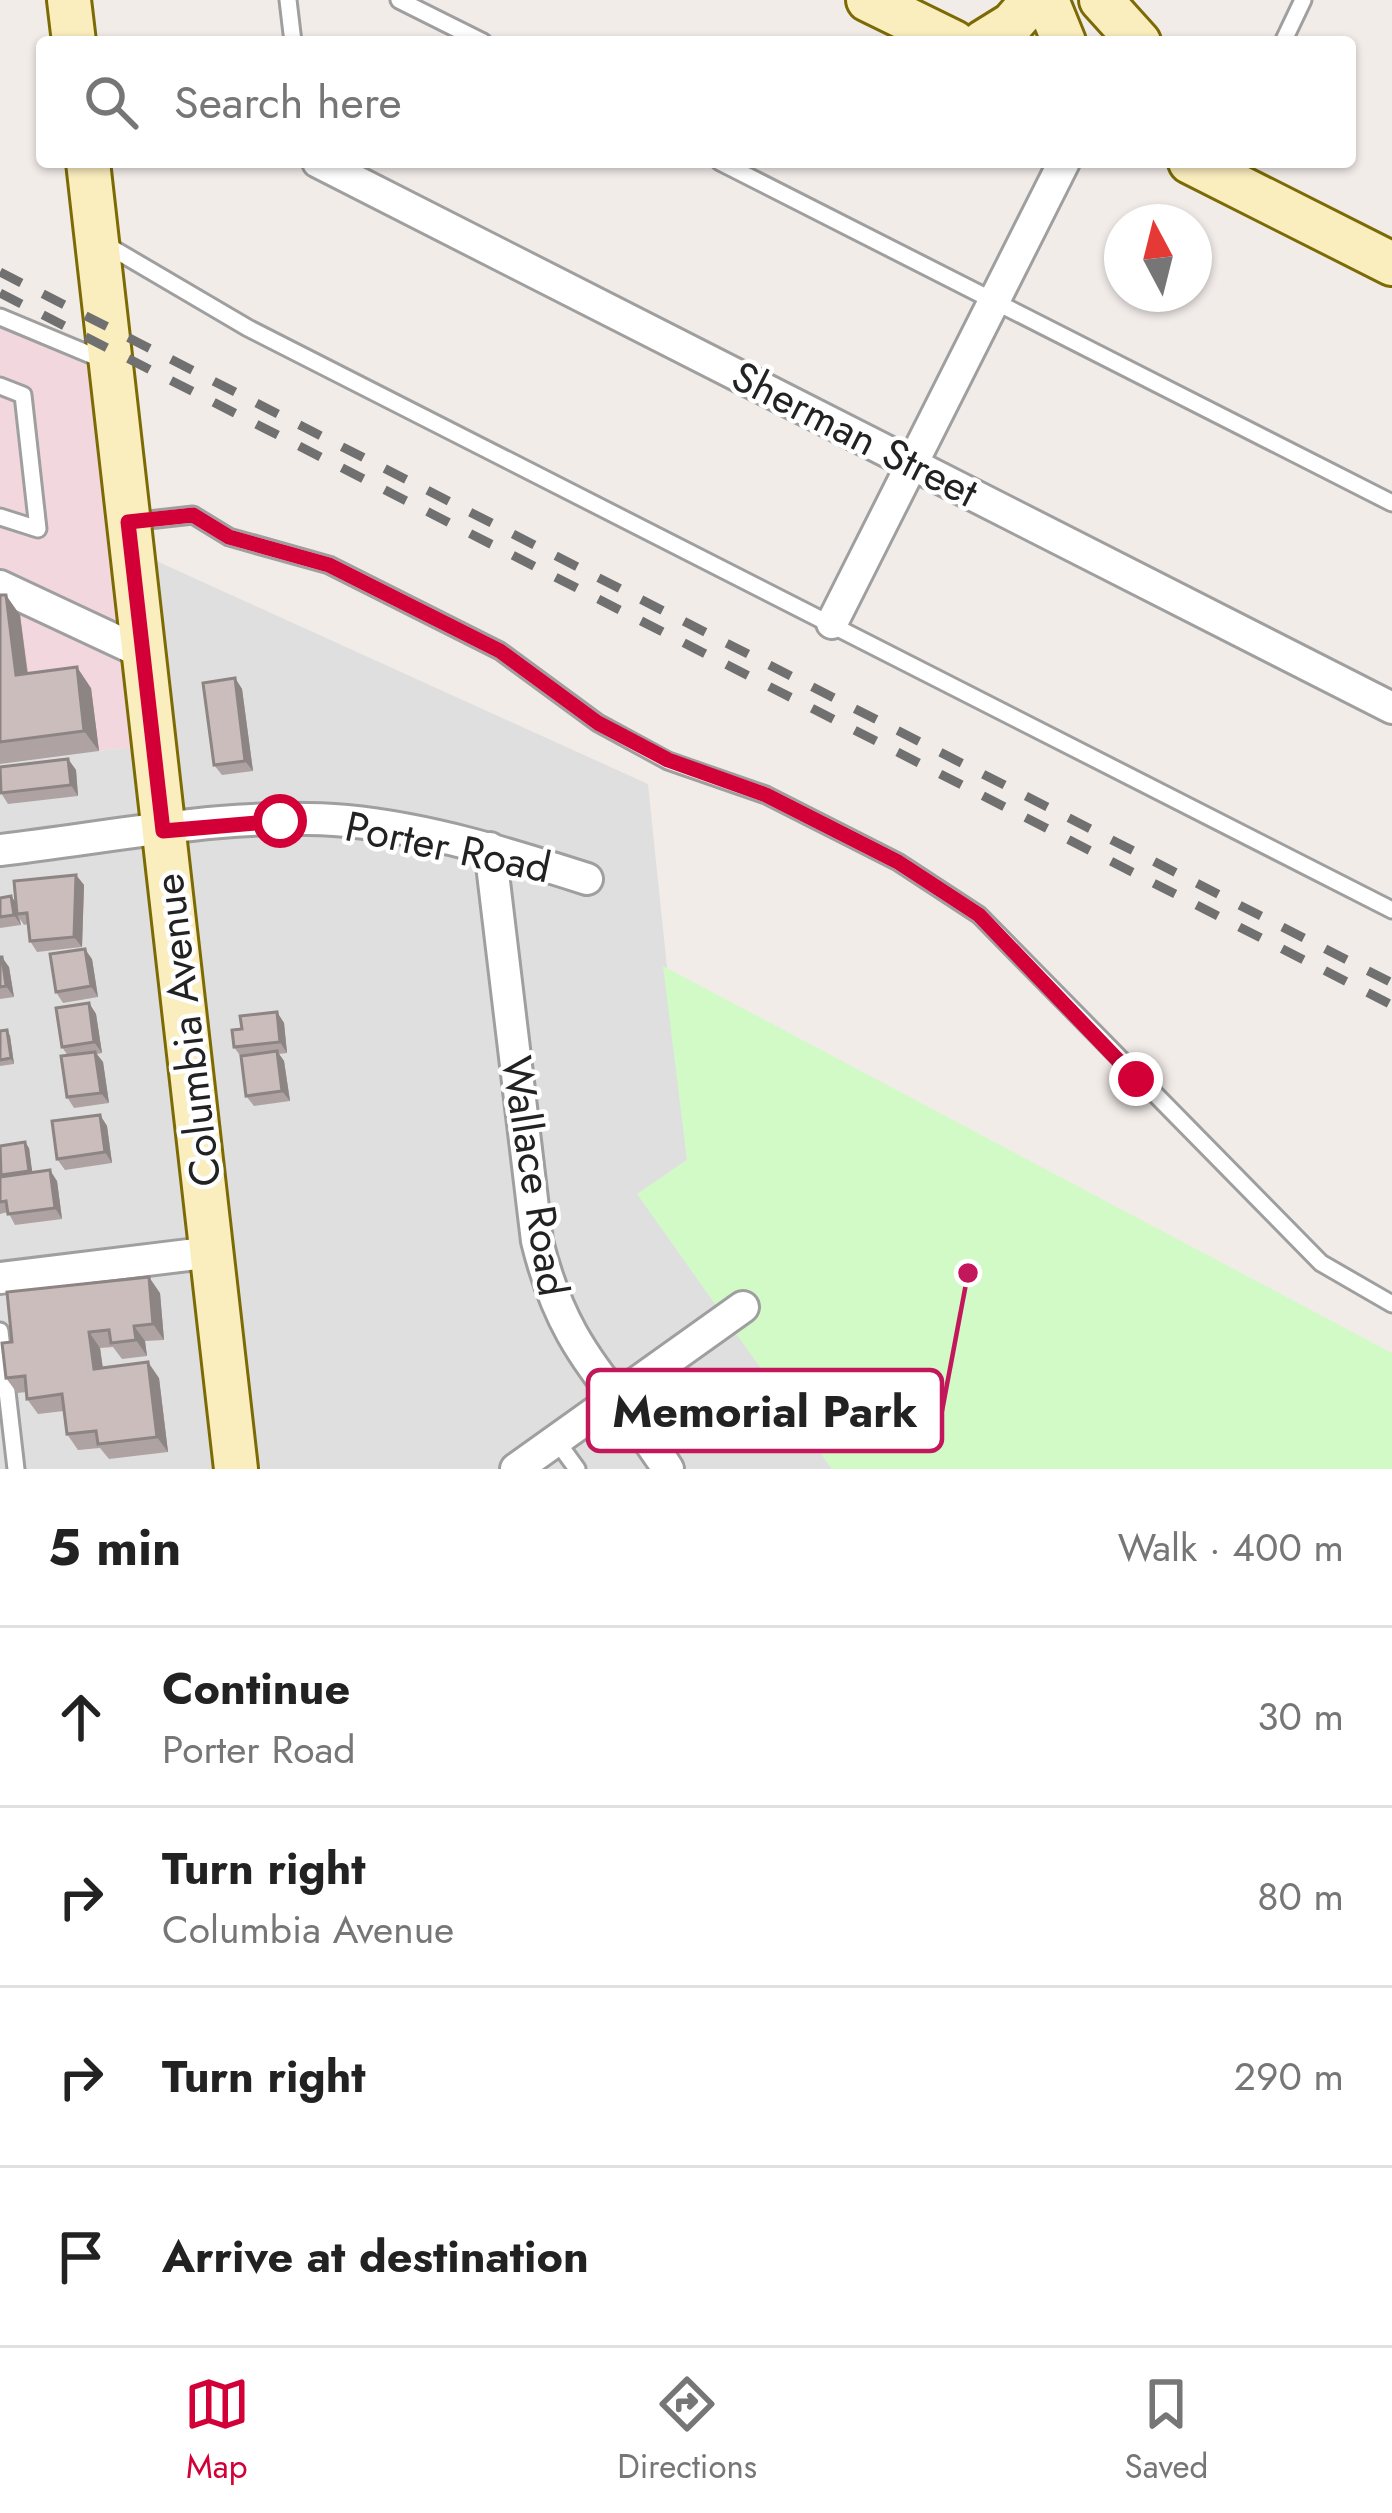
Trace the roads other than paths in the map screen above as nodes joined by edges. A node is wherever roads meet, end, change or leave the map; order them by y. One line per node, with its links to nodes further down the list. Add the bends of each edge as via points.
1 (288, 0): 8 (lane)
2 (399, 0): 9 (lane)
3 (868, 0): 10 (street)
4 (1033, 0): 11 (street)
5 (1047, 0): 12 (street)
6 (1101, 0): 13 (street)
7 (1303, 0): 14 (lane)
8 (292, 36)
9 (470, 36)
10 (942, 36)
11 (993, 36)
12 (1062, 36)
13 (1131, 36)
14 (1286, 36)
15 (89, 168): 22 (street, Columbia Avenue)
16 (330, 168): 28 (street, Sherman Street)
17 (732, 168): 24 (lane)
18 (1061, 168): 24 (street)
19 (1201, 168): 21 (street)
20 (1243, 168): 21 (street)
21 (1275, 207): 23 (street)
22 (97, 239): 26 (street, Columbia Avenue); 33 (lane, via 248,328)
23 (1392, 264)
24 (993, 300): 28 (street); 29 (lane)
25 (0, 317): 26 (lane)
26 (110, 364): 31 (street, Columbia Avenue)
27 (0, 386): 30 (lane, via 23,395 38,529)
28 (911, 462): 33 (street); 35 (street, Sherman Street)
29 (1392, 503)
30 (0, 518)
31 (128, 522): 34 (street, Columbia Avenue); 43 (lane, via 193,515 229,537 329,565 500,651 598,723 668,760 766,795 898,862 979,915 1321,1263)
32 (0, 586): 34 (street)
33 (832, 623): 40 (lane)
34 (143, 653): 36 (street, Columbia Avenue)
35 (1392, 708)
36 (163, 831): 37 (street, Porter Road, via 344,821); 38 (street, Porter Road); 41 (street, Columbia Avenue)
37 (490, 848): 39 (street, Porter Road); 46 (street, Wallace Road, via 537,1240 559,1316)
38 (0, 850)
39 (587, 879)
40 (1392, 910)
41 (212, 1252): 42 (street); 49 (street, Columbia Avenue)
42 (0, 1278)
43 (1392, 1304)
44 (743, 1307): 46 (street)
45 (0, 1331): 48 (lane)
46 (613, 1400): 47 (street); 52 (street, Wallace Road)
47 (556, 1440): 50 (street); 51 (lane)
48 (16, 1469)
49 (236, 1469)
50 (516, 1469)
51 (577, 1469)
52 (668, 1469)

